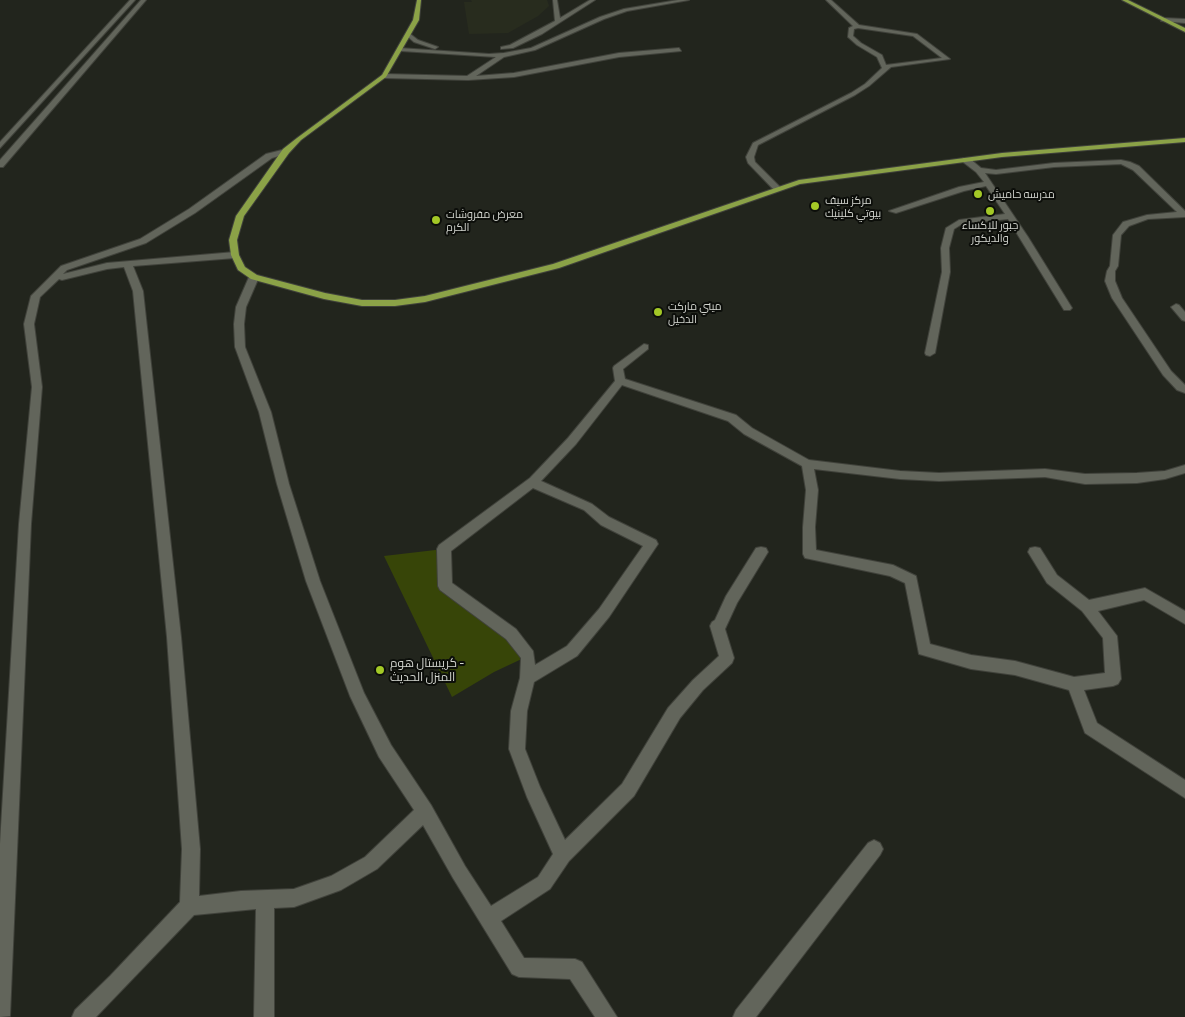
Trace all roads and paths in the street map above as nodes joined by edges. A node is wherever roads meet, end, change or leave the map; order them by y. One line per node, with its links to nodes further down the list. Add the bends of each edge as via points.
1 (133, 0): 23 (street)
2 (144, 0): 26 (street)
3 (419, 0): 14 (main road, via 416,20)
4 (555, 0): 11 (street)
5 (593, 0): 11 (street)
6 (687, 0): 18 (street, via 626,10 533,49)
7 (828, 0): 12 (street)
8 (1124, 0): 9 (main road)
9 (1163, 20): 10 (street); 13 (main road)
10 (1185, 21)
11 (558, 22): 15 (street)
12 (857, 26): 19 (street, via 852,28 850,36 880,56); 19 (street, via 916,35 947,59 896,63)
13 (1185, 30)
14 (408, 35): 15 (street, via 416,41 445,48 490,50); 16 (main road)
15 (510, 47): 18 (street)
16 (402, 49): 18 (street); 20 (main road)
17 (679, 50): 21 (street, via 619,55 522,74)
18 (504, 55): 21 (street)
19 (885, 68): 29 (street, via 853,94 755,144 750,157 752,163)
20 (384, 76): 21 (street); 24 (main road, via 325,118)
21 (468, 78)
22 (1185, 140): 25 (main road)
23 (0, 146)
24 (286, 151): 33 (main road, via 240,216 233,240); 36 (street, via 269,156 169,227 143,241 64,268)
25 (966, 160): 27 (street); 29 (main road, via 880,170)
26 (0, 166)
27 (979, 170): 28 (street); 31 (street, via 996,172 1054,165 1130,164)
28 (988, 184): 30 (street); 32 (street)
29 (777, 188): 35 (main road, via 556,266 425,299 362,303)
30 (893, 211)
31 (1185, 215): 43 (street, via 1146,217 1126,224 1117,234 1110,280 1118,298 1168,373)
32 (1009, 216): 38 (street); 41 (street, via 959,222 950,228 945,248 946,272)
33 (235, 255): 34 (street); 35 (main road, via 241,268)
34 (128, 265): 36 (street, via 90,269); 58 (street, via 138,291 174,637 191,849)
35 (254, 277): 54 (street, via 241,307 240,347 265,412 313,581 358,696 385,752)
36 (50, 280): 60 (street, via 36,296 29,324 37,387 24,534)
37 (1176, 307): 39 (street)
38 (1067, 308)
39 (1185, 318)
40 (644, 347): 42 (street, via 618,368)
41 (930, 353)
42 (620, 381): 44 (street, via 732,418 748,431); 46 (street, via 572,441)
43 (1185, 389)
44 (807, 464): 45 (street, via 900,475 939,477 1045,473 1085,479 1138,478); 52 (street, via 812,490 810,554 893,571 911,580 924,649)
45 (1185, 469)
46 (534, 481): 51 (street, via 444,549 445,586 511,634 528,656); 51 (street, via 588,507 605,521 651,544 604,613 572,651)
47 (761, 552): 56 (street, via 717,626 727,658 674,713 628,790)
48 (1036, 552): 49 (street, via 1052,579)
49 (1087, 606): 50 (street, via 1145,594); 52 (street, via 1110,636 1113,679)
50 (1185, 618)
51 (528, 678): 56 (street, via 519,712 517,748)
52 (1074, 684): 53 (street, via 1091,728)
53 (1185, 790)
54 (425, 811): 57 (street, via 371,863 335,884 294,898); 59 (street)
55 (874, 849): 64 (street)
56 (563, 855): 59 (street, via 544,883)
57 (265, 899): 58 (street); 62 (street)
58 (189, 906): 61 (street)
59 (488, 918): 63 (street, via 519,967 575,969)
60 (0, 1016)
61 (82, 1017)
62 (264, 1017)
63 (607, 1017)
64 (743, 1017)

